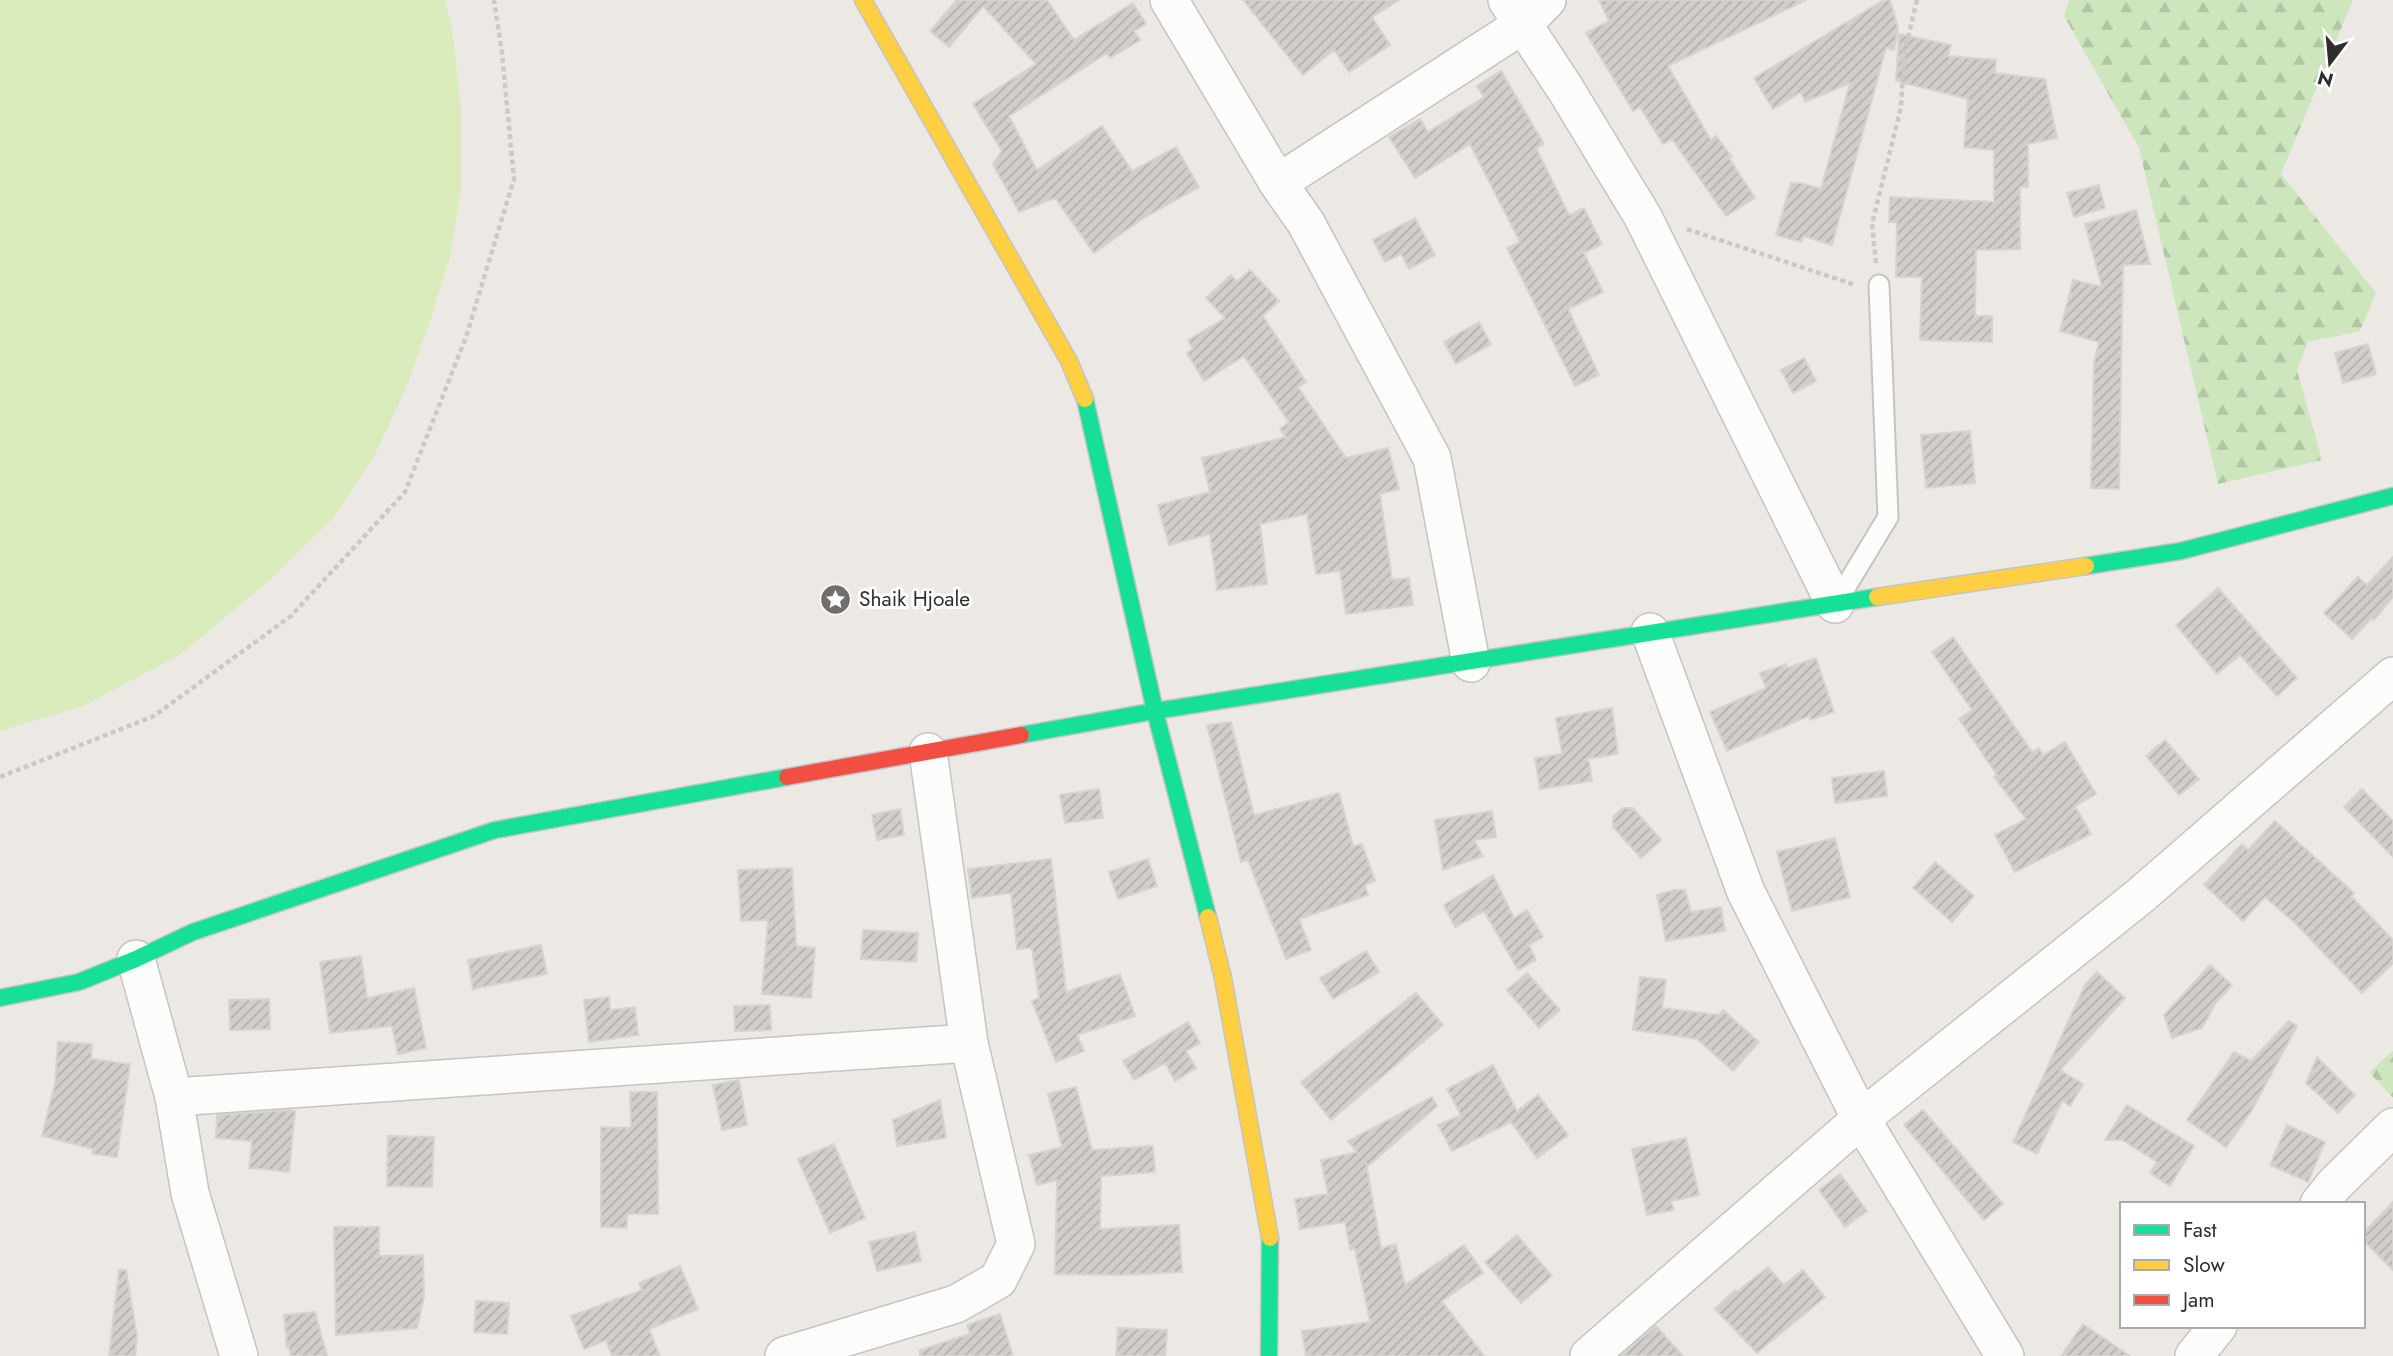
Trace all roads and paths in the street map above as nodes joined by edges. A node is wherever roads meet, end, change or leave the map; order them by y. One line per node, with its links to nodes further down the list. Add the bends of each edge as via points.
1 (494, 0): 16 (path, via 514,179 466,337 405,492 291,616 154,716)
2 (863, 0): 14 (street, via 1069,361 1088,406)
3 (1169, 0): 6 (street)
4 (1917, 0): 8 (path, via 1904,54 1901,107 1872,224)
5 (1525, 8): 6 (street); 7 (street, via 1566,90)
6 (1278, 183): 12 (street, via 1306,223 1432,458)
7 (1643, 217): 8 (path); 10 (street)
8 (1879, 289): 10 (lane, via 1888,517)
9 (2393, 496): 10 (street, via 2181,551)
10 (1835, 604): 11 (street)
11 (1650, 632): 12 (street); 21 (street, via 1746,892)
12 (1471, 663): 14 (street)
13 (2393, 677): 21 (street, via 2140,896)
14 (1155, 711): 15 (street); 27 (street, via 1223,978 1270,1237)
15 (928, 752): 17 (street, via 495,830 193,932); 19 (street)
16 (0, 777)
17 (136, 959): 18 (street, via 79,982); 20 (street)
18 (0, 998)
19 (969, 1042): 20 (street); 26 (street, via 1016,1244 998,1280 957,1304)
20 (174, 1097): 25 (street, via 190,1194)
21 (1861, 1119): 28 (street); 29 (street)
22 (2393, 1127): 23 (street)
23 (2321, 1202)
24 (2216, 1328): 30 (street)
25 (239, 1356)
26 (784, 1356)
27 (1269, 1356)
28 (1589, 1356)
29 (2005, 1356)
30 (2194, 1356)

